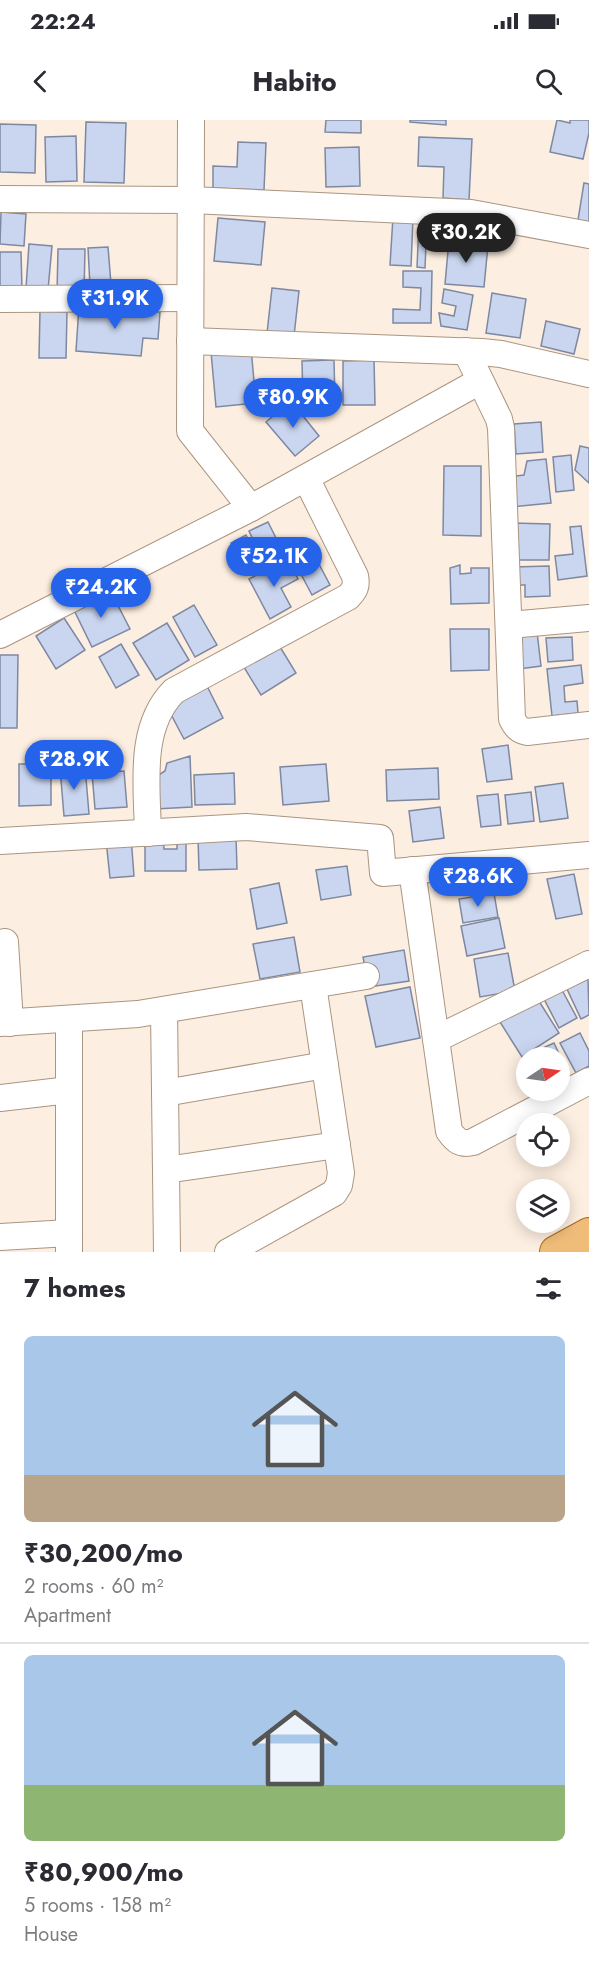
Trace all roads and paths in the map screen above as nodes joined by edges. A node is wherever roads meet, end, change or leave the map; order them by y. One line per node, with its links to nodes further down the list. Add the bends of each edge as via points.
1 (191, 120): 3 (street)
2 (0, 199): 3 (street)
3 (191, 200): 4 (street, via 471,213); 5 (street)
4 (589, 235)
5 (190, 298): 6 (street); 7 (street)
6 (0, 299)
7 (190, 341): 8 (street); 12 (street, via 190,431)
8 (466, 351): 9 (street, via 501,354); 10 (street)
9 (589, 374)
10 (480, 381): 11 (street); 14 (street, via 501,428)
11 (306, 478): 12 (street); 17 (street, via 355,576 354,591 174,691 164,702 147,755)
12 (251, 508): 15 (street)
13 (589, 618): 14 (street)
14 (509, 625): 16 (street, via 515,725 527,732)
15 (0, 635)
16 (589, 725)
17 (148, 833): 18 (street); 20 (street, via 246,827 380,838 382,873)
18 (0, 841)
19 (589, 855): 20 (street)
20 (412, 870): 28 (street)
21 (5, 942): 27 (street)
22 (589, 964): 28 (street)
23 (366, 976): 24 (street)
24 (313, 985): 25 (street); 29 (street)
25 (164, 1010): 26 (street); 32 (street)
26 (69, 1019): 27 (street); 31 (street)
27 (5, 1023)
28 (436, 1039): 30 (street, via 449,1131 464,1144)
29 (325, 1065): 32 (street); 34 (street)
30 (589, 1081)
31 (69, 1090): 33 (street); 38 (street)
32 (165, 1093): 35 (street)
33 (0, 1098)
34 (337, 1145): 35 (street); 40 (street, via 341,1173 334,1193)
35 (166, 1170): 39 (street)
36 (589, 1234): 41 (main road)
37 (0, 1237): 38 (street)
38 (69, 1242)
39 (167, 1252)
40 (228, 1252)
41 (556, 1252)

